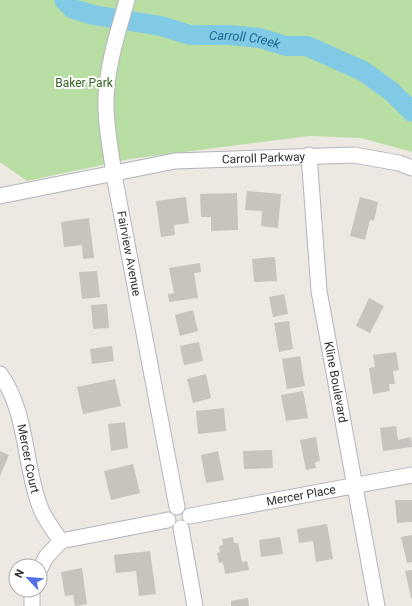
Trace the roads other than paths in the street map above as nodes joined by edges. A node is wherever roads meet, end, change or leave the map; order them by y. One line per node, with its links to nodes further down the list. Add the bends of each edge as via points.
1 (126, 2): 4 (street, Fairview Avenue, via 110,64 106,99)
2 (309, 156): 3 (street, Carroll Parkway, via 354,155 399,162); 4 (street, Carroll Parkway, via 175,161); 8 (street, Kline Boulevard, via 319,291)
3 (412, 168)
4 (114, 175): 5 (street, Carroll Parkway); 9 (street, Fairview Avenue)
5 (1, 195)
6 (0, 374): 13 (street, Mercer Court, via 7,383 17,411 39,504)
7 (412, 475): 8 (street, Mercer Place)
8 (356, 484): 10 (street, Mercer Place); 16 (street, Kline Boulevard)
9 (177, 507): 10 (street, via 184,508); 11 (street, via 169,513)
10 (190, 516): 12 (street, via 187,525)
11 (168, 520): 12 (street, via 174,527); 13 (street)
12 (181, 528): 15 (street)
13 (61, 541): 14 (street)
14 (46, 558)
15 (195, 606)
16 (377, 606)

